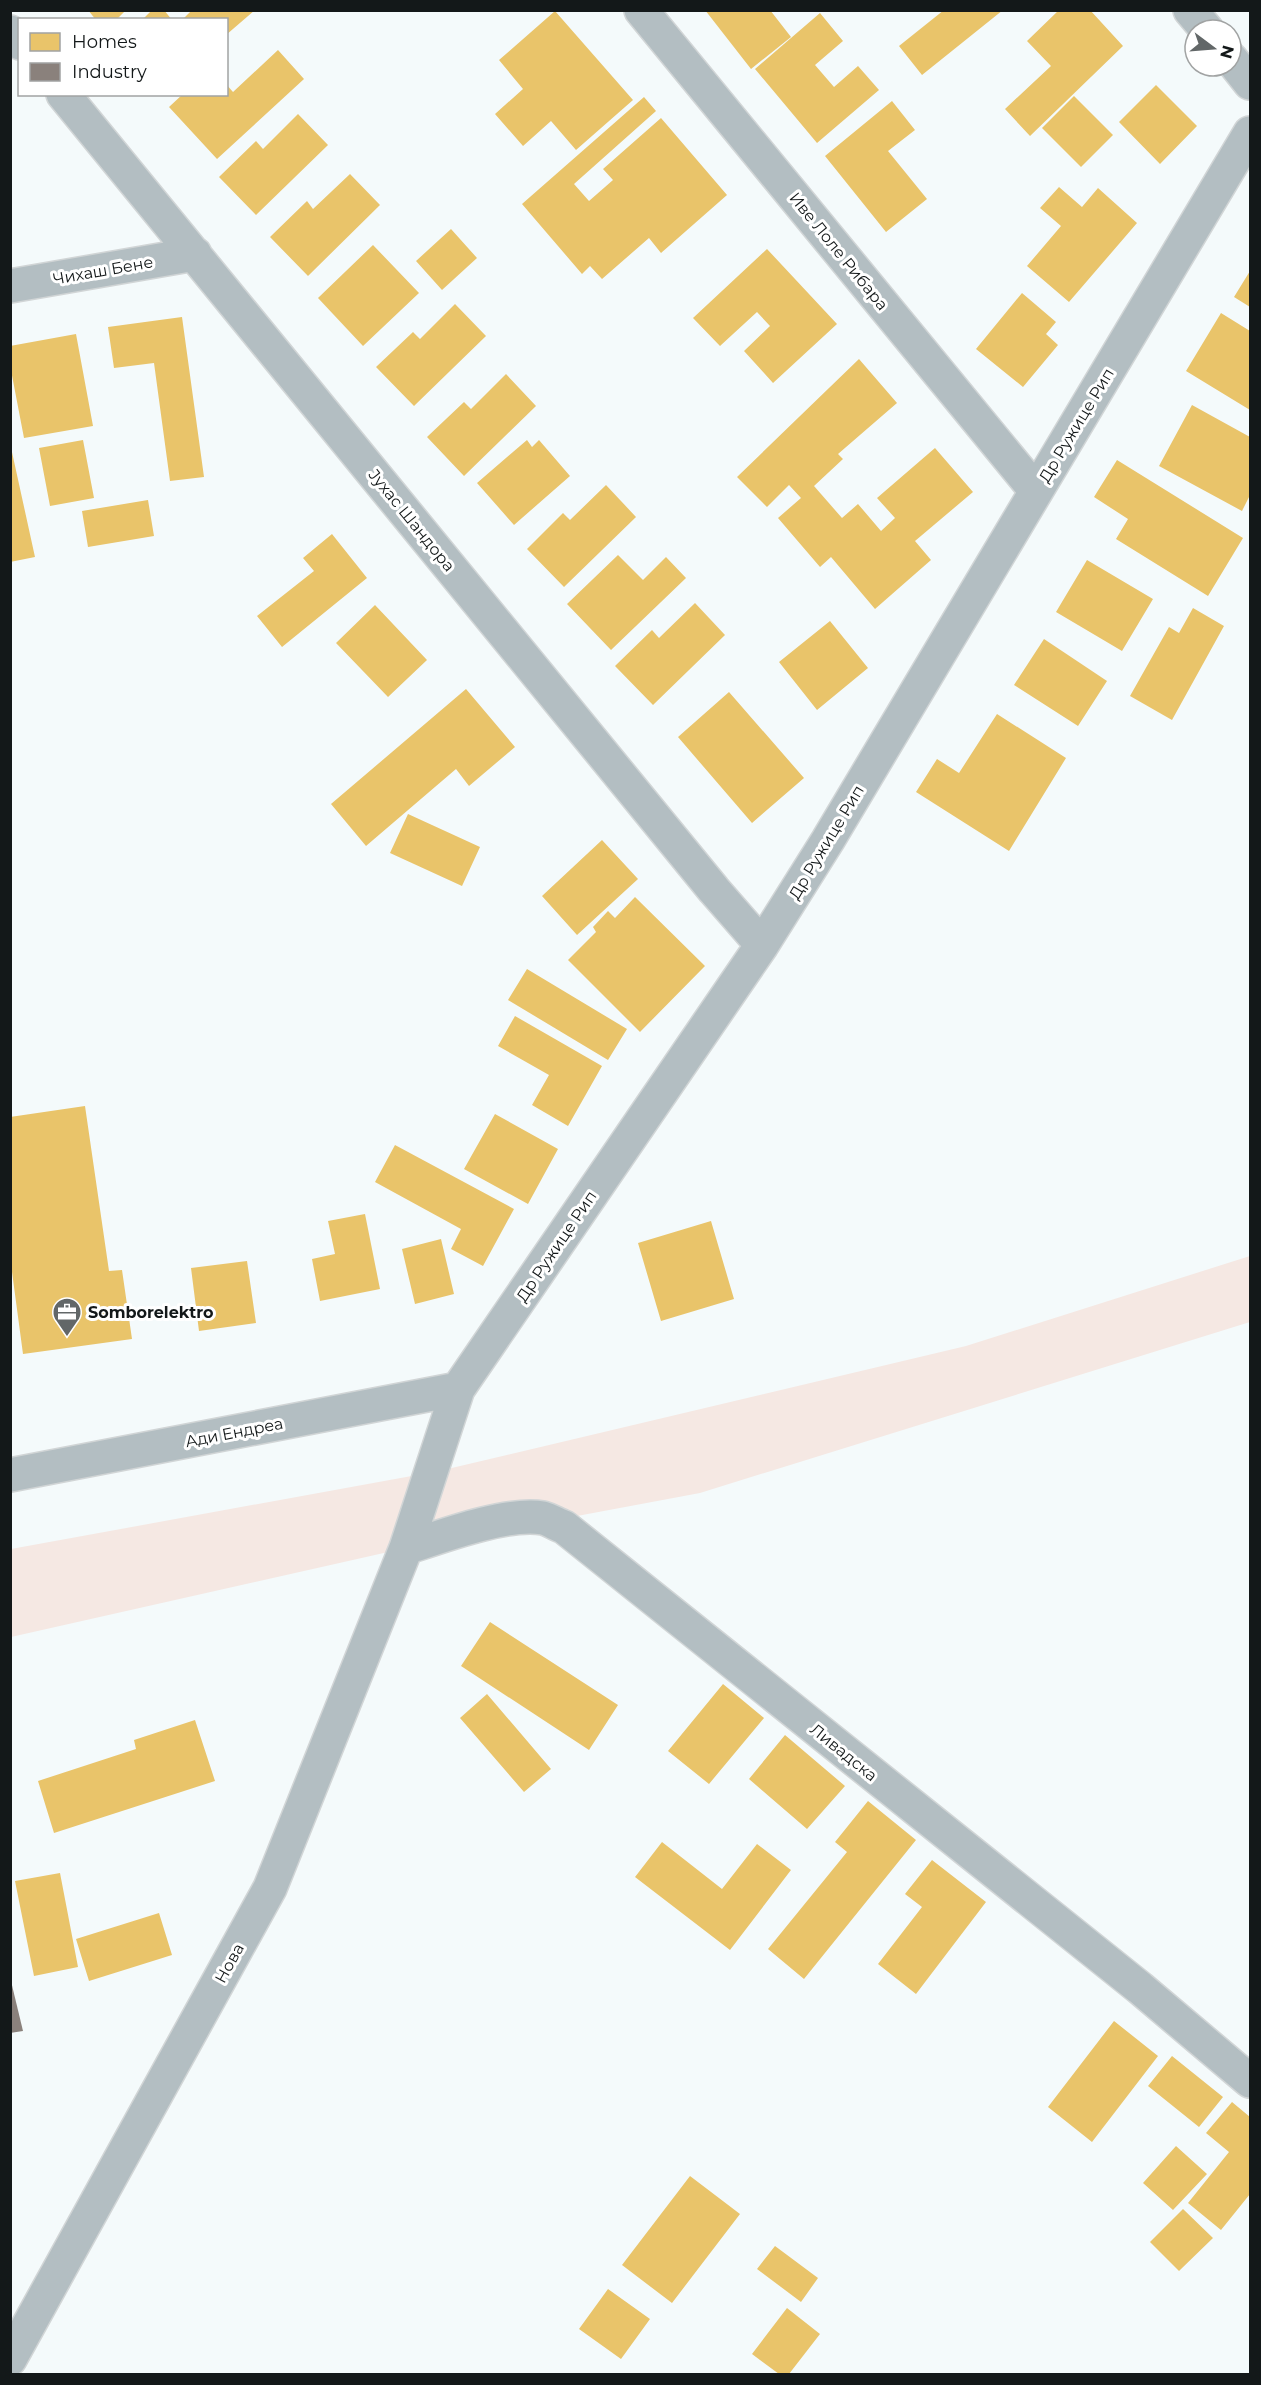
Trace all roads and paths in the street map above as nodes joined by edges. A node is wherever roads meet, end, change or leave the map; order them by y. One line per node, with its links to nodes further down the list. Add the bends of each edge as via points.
1 (641, 10): 6 (street, Иве Лоле Рибара)
2 (65, 96): 4 (street, Јухас Шандора)
3 (1251, 133): 6 (street, Др Ружице Рип)
4 (195, 254): 5 (street, Чихаш Бене); 7 (street, Јухас Шандора)
5 (10, 286)
6 (1036, 491): 7 (street, Др Ружице Рип)
7 (762, 945): 8 (street, Др Ружице Рип)
8 (458, 1389): 9 (street, Ади Ендреа); 10 (street, Др Ружице Рип)
9 (10, 1475)
10 (406, 1548): 11 (street, Ливадска, via 474,1526 520,1518 543,1518 564,1527 1140,1988); 12 (street, Нова, via 270,1888)
11 (1251, 2082)
12 (10, 2359)

